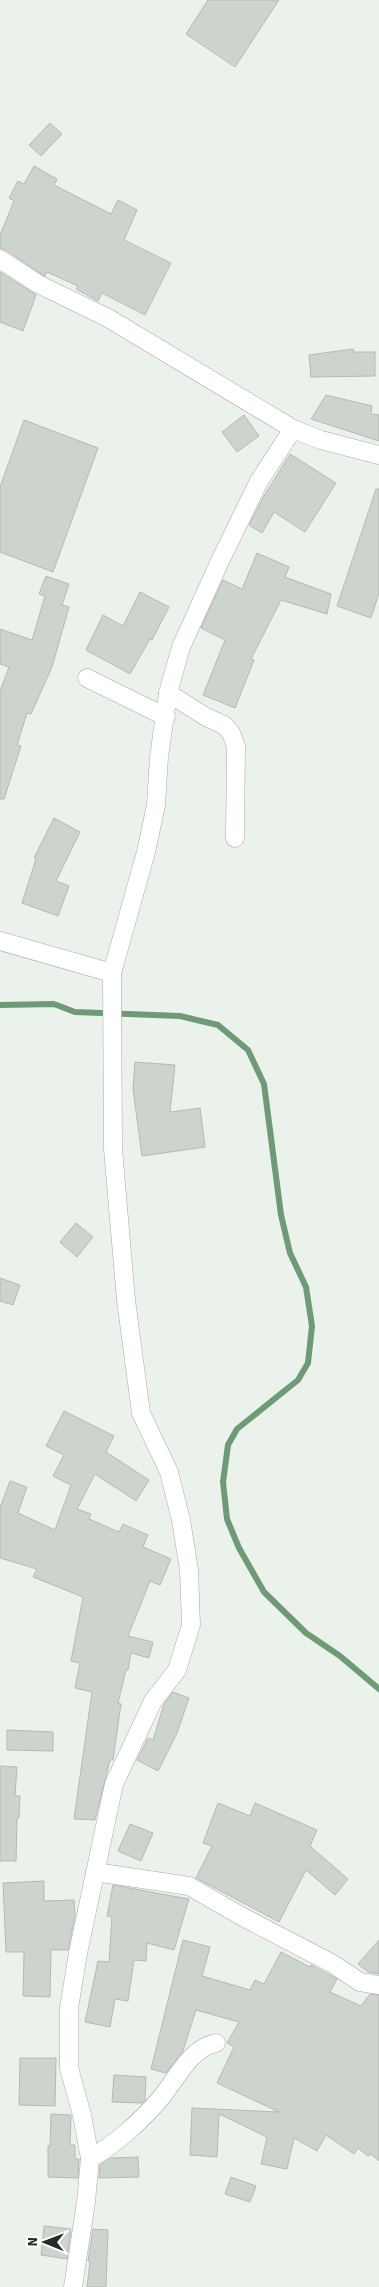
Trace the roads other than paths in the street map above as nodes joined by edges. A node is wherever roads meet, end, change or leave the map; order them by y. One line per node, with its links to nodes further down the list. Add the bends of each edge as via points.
1 (0, 260): 2 (street, via 38,284 108,318)
2 (293, 429): 3 (street); 5 (street, via 259,481 220,561 181,647)
3 (379, 455)
4 (87, 678): 6 (street)
5 (168, 693): 6 (street); 7 (street, via 224,725 232,733 236,746)
6 (166, 716): 9 (street, via 158,757 154,815)
7 (235, 838)
8 (0, 941): 9 (street)
9 (112, 973): 10 (street, via 113,1149 126,1300 142,1413 169,1472 181,1520 189,1570 191,1625 177,1670 153,1701 114,1784)
10 (96, 1872): 11 (street, via 189,1886 360,1982); 13 (street, via 69,2008 69,2068)
11 (379, 1985)
12 (216, 2043): 13 (street, via 199,2049 159,2100 113,2145)
13 (90, 2158): 14 (street)
14 (73, 2287)

